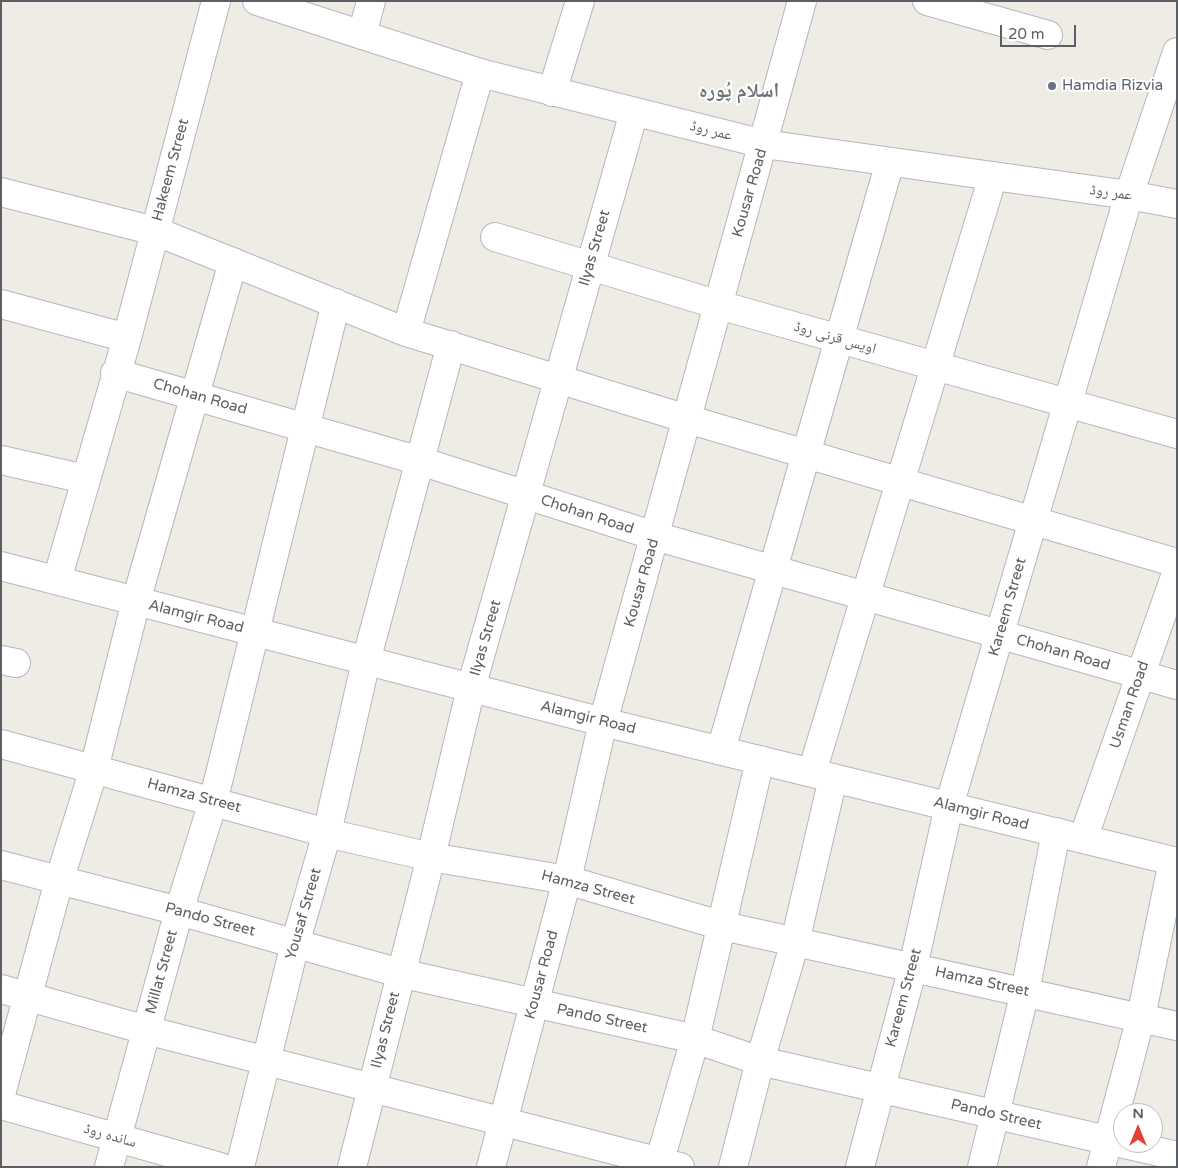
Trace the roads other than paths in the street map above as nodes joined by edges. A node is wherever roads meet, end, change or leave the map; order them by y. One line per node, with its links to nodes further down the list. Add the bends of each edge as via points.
1 (216, 1): 20 (street, Hakeem Street)
2 (257, 1): 7 (street, عمر روڈ)
3 (371, 1): 7 (street)
4 (580, 1): 12 (street)
5 (802, 1): 14 (street, Kousar Road)
6 (927, 1): 8 (street)
7 (362, 35): 10 (street, عمر روڈ)
8 (1048, 35)
9 (1177, 52): 11 (street, Kareem Street)
10 (480, 73): 12 (street, عمر روڈ); 27 (street)
11 (1172, 81): 18 (street, Kareem Street)
12 (552, 92): 13 (street, عمر روڈ)
13 (634, 112): 14 (street, عمر روڈ); 23 (street, Ilyas Street)
14 (764, 144): 15 (street, عمر روڈ); 26 (street, Kousar Road)
15 (890, 162): 16 (street, عمر روڈ); 29 (street)
16 (993, 176): 18 (street, عمر روڈ); 31 (street)
17 (1, 192): 20 (street)
18 (1129, 195): 19 (street, عمر روڈ); 35 (street, Kareem Street)
19 (1177, 204)
20 (155, 231): 22 (street); 28 (street, Hakeem Street)
21 (495, 237): 23 (street, اویس قرنی روڈ)
22 (233, 262): 24 (street); 34 (street)
23 (590, 267): 26 (street, اویس قرنی روڈ); 33 (street, Ilyas Street)
24 (336, 303): 27 (street); 37 (street, Millat Street)
25 (1, 304): 28 (street)
26 (719, 305): 29 (street, اویس قرنی روڈ); 36 (street, Kousar Road)
27 (406, 332): 30 (street)
28 (126, 338): 32 (street, Hakeem Street)
29 (839, 339): 31 (street, اویس قرنی روڈ); 39 (street)
30 (451, 346): 33 (street); 41 (street, Yousaf Street)
31 (935, 366): 35 (street, اویس قرنی روڈ); 43 (street)
32 (115, 373): 34 (street, Chohan Road); 42 (street)
33 (558, 379): 36 (street); 44 (street, Ilyas Street)
34 (195, 396): 37 (street, Chohan Road); 53 (street)
35 (1067, 404): 38 (street, اویس قرنی روڈ); 45 (street, Kareem Street)
36 (687, 419): 39 (street); 46 (street, Kousar Road)
37 (306, 428): 41 (street, Chohan Road); 54 (street, Millat Street)
38 (1177, 434)
39 (806, 454): 43 (street); 49 (street)
40 (1, 460): 42 (street)
41 (420, 461): 44 (street, Chohan Road); 56 (street, Yousaf Street)
42 (85, 480): 51 (street)
43 (900, 482): 45 (street); 52 (street)
44 (526, 495): 46 (street, Chohan Road); 59 (street, Ilyas Street)
45 (1033, 520): 47 (street); 55 (street, Kareem Street)
46 (655, 536): 49 (street, Chohan Road); 60 (street, Kousar Road)
47 (1177, 563)
48 (1, 566): 51 (street, Alamgir Road)
49 (773, 570): 52 (street, Chohan Road); 62 (street)
50 (1177, 570): 57 (street, Usman Road)
51 (56, 580): 53 (street, Alamgir Road)
52 (865, 596): 55 (street, Chohan Road); 65 (street)
53 (136, 601): 54 (street, Alamgir Road); 64 (street)
54 (256, 632): 56 (street, Alamgir Road); 66 (street, Millat Street)
55 (1000, 634): 57 (street, Chohan Road); 67 (street, Kareem Street)
56 (366, 661): 59 (street, Alamgir Road); 69 (street, Yousaf Street)
57 (1140, 674): 58 (street, Chohan Road); 70 (street, Usman Road)
58 (1177, 685)
59 (471, 688): 60 (street, Alamgir Road); 71 (street, Ilyas Street)
60 (603, 722): 62 (street, Alamgir Road); 74 (street, Kousar Road)
61 (1, 744): 64 (street, Hamza Street)
62 (721, 750): 63 (street, Alamgir Road)
63 (760, 760): 65 (street, Alamgir Road); 77 (street)
64 (94, 769): 66 (street, Hamza Street); 75 (street)
65 (822, 775): 67 (street, Alamgir Road); 78 (street)
66 (214, 802): 69 (street, Hamza Street); 76 (street, Millat Street)
67 (949, 806): 68 (street, Alamgir Road); 80 (street, Kareem Street)
68 (1056, 832): 70 (street, Alamgir Road); 83 (street)
69 (328, 833): 71 (street, Hamza Street); 79 (street, Yousaf Street)
70 (1083, 839): 72 (street, Alamgir Road)
71 (431, 857): 74 (street, Hamza Street); 81 (street, Ilyas Street)
72 (1175, 861): 86 (street)
73 (1, 866): 75 (street, Pando Street)
74 (567, 880): 77 (street, Hamza Street); 85 (street, Kousar Road)
75 (59, 881): 76 (street, Pando Street); 84 (street)
76 (179, 911): 79 (street, Pando Street); 88 (street, Millat Street)
77 (723, 926): 78 (street, Hamza Street); 89 (street)
78 (795, 942): 80 (street, Hamza Street); 91 (street)
79 (295, 944): 81 (street, Pando Street); 90 (street, Yousaf Street)
80 (913, 967): 83 (street, Hamza Street); 93 (street, Kareem Street)
81 (400, 973): 85 (street, Pando Street); 92 (street, Ilyas Street)
82 (1, 989): 84 (street)
83 (1025, 992): 86 (street, Hamza Street); 96 (street)
84 (28, 996): 88 (street); 94 (street)
85 (535, 1005): 89 (street, Pando Street); 97 (street, Kousar Road)
86 (1141, 1017): 87 (street, Hamza Street); 99 (street)
87 (1177, 1026)
88 (146, 1030): 90 (street); 98 (street, Millat Street)
89 (696, 1040): 91 (street, Pando Street); 101 (street)
90 (266, 1059): 92 (street); 104 (street, Yousaf Street)
91 (760, 1061): 93 (street, Pando Street); 107 (street)
92 (372, 1088): 97 (street); 105 (street, Ilyas Street)
93 (879, 1088): 96 (street, Pando Street); 108 (street, Kareem Street)
94 (1, 1094)
95 (1, 1105): 98 (street, ساندہ روڈ)
96 (994, 1114): 99 (street, Pando Street); 109 (street)
97 (502, 1121): 101 (street); 106 (street, Kousar Road)
98 (118, 1138): 102 (street, Millat Street); 103 (street, ساندہ روڈ)
99 (1107, 1140): 100 (street, Pando Street); 110 (street)
100 (1177, 1156)
101 (666, 1165)
102 (109, 1167)
103 (220, 1167)
104 (240, 1167)
105 (352, 1167)
106 (491, 1167)
107 (734, 1167)
108 (860, 1167)
109 (982, 1167)
110 (1100, 1167)

